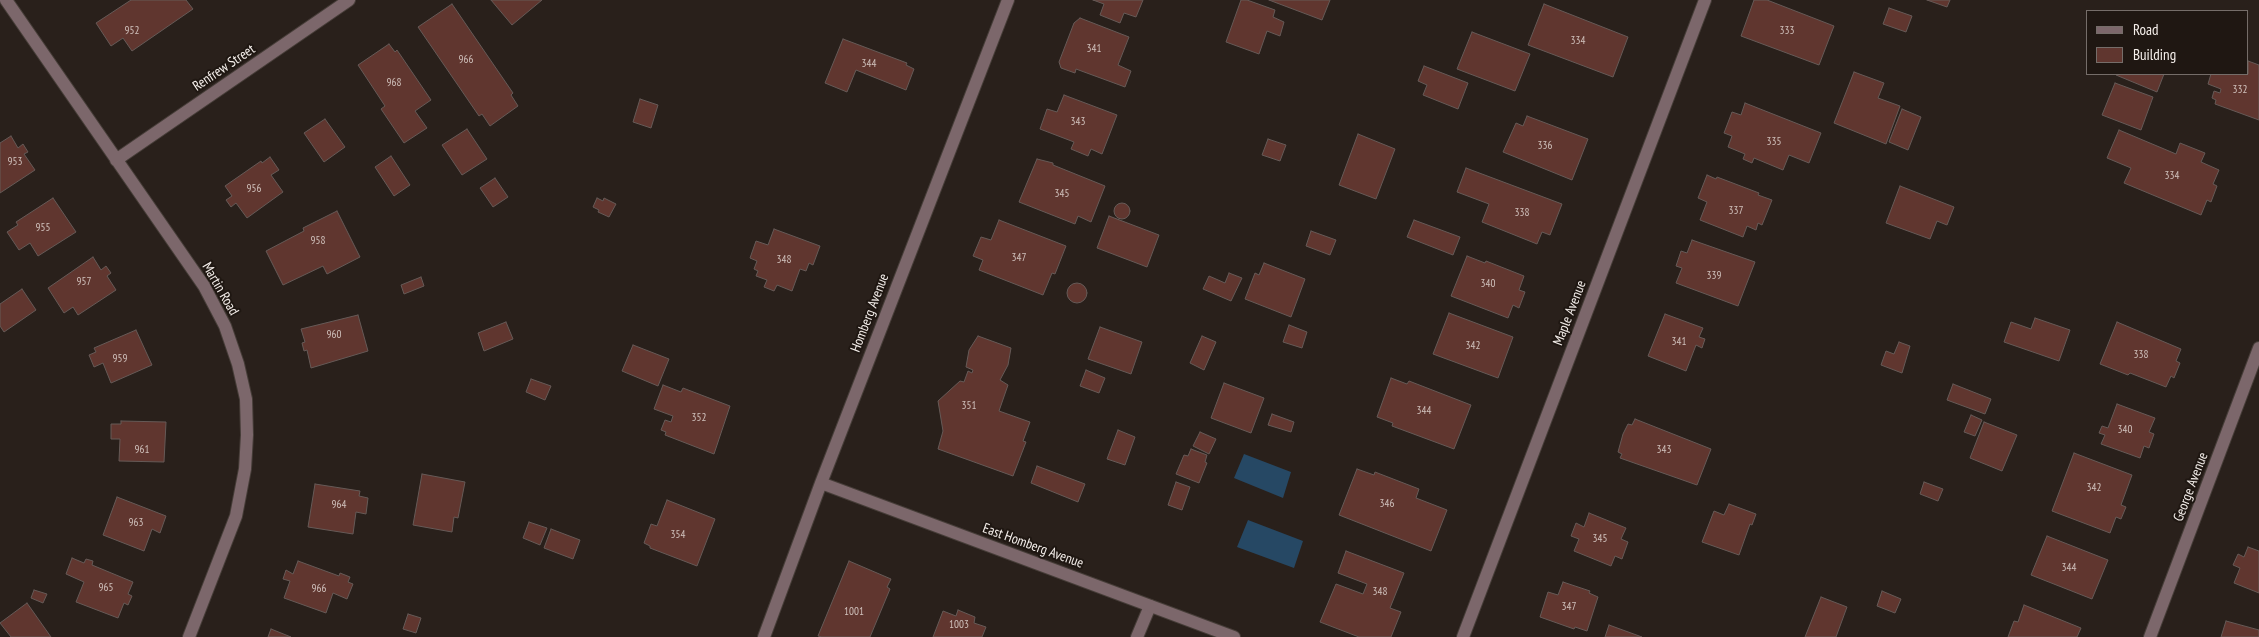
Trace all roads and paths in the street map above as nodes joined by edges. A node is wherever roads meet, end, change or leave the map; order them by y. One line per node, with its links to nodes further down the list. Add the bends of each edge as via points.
1 (6, 0): 5 (street, Martin Road)
2 (349, 0): 5 (street, Renfrew Street)
3 (1008, 0): 7 (street, Homberg Avenue)
4 (1705, 0): 13 (street, Maple Avenue)
5 (116, 160): 9 (street, Martin Road, via 204,286 225,326 246,398 247,436 236,516)
6 (2259, 348): 14 (street, George Avenue)
7 (821, 483): 8 (street, East Homberg Avenue); 10 (street, Homberg Avenue)
8 (1150, 606): 11 (street); 12 (street, East Homberg Avenue)
9 (189, 637)
10 (764, 637)
11 (1138, 637)
12 (1234, 637)
13 (1463, 637)
14 (2150, 637)

